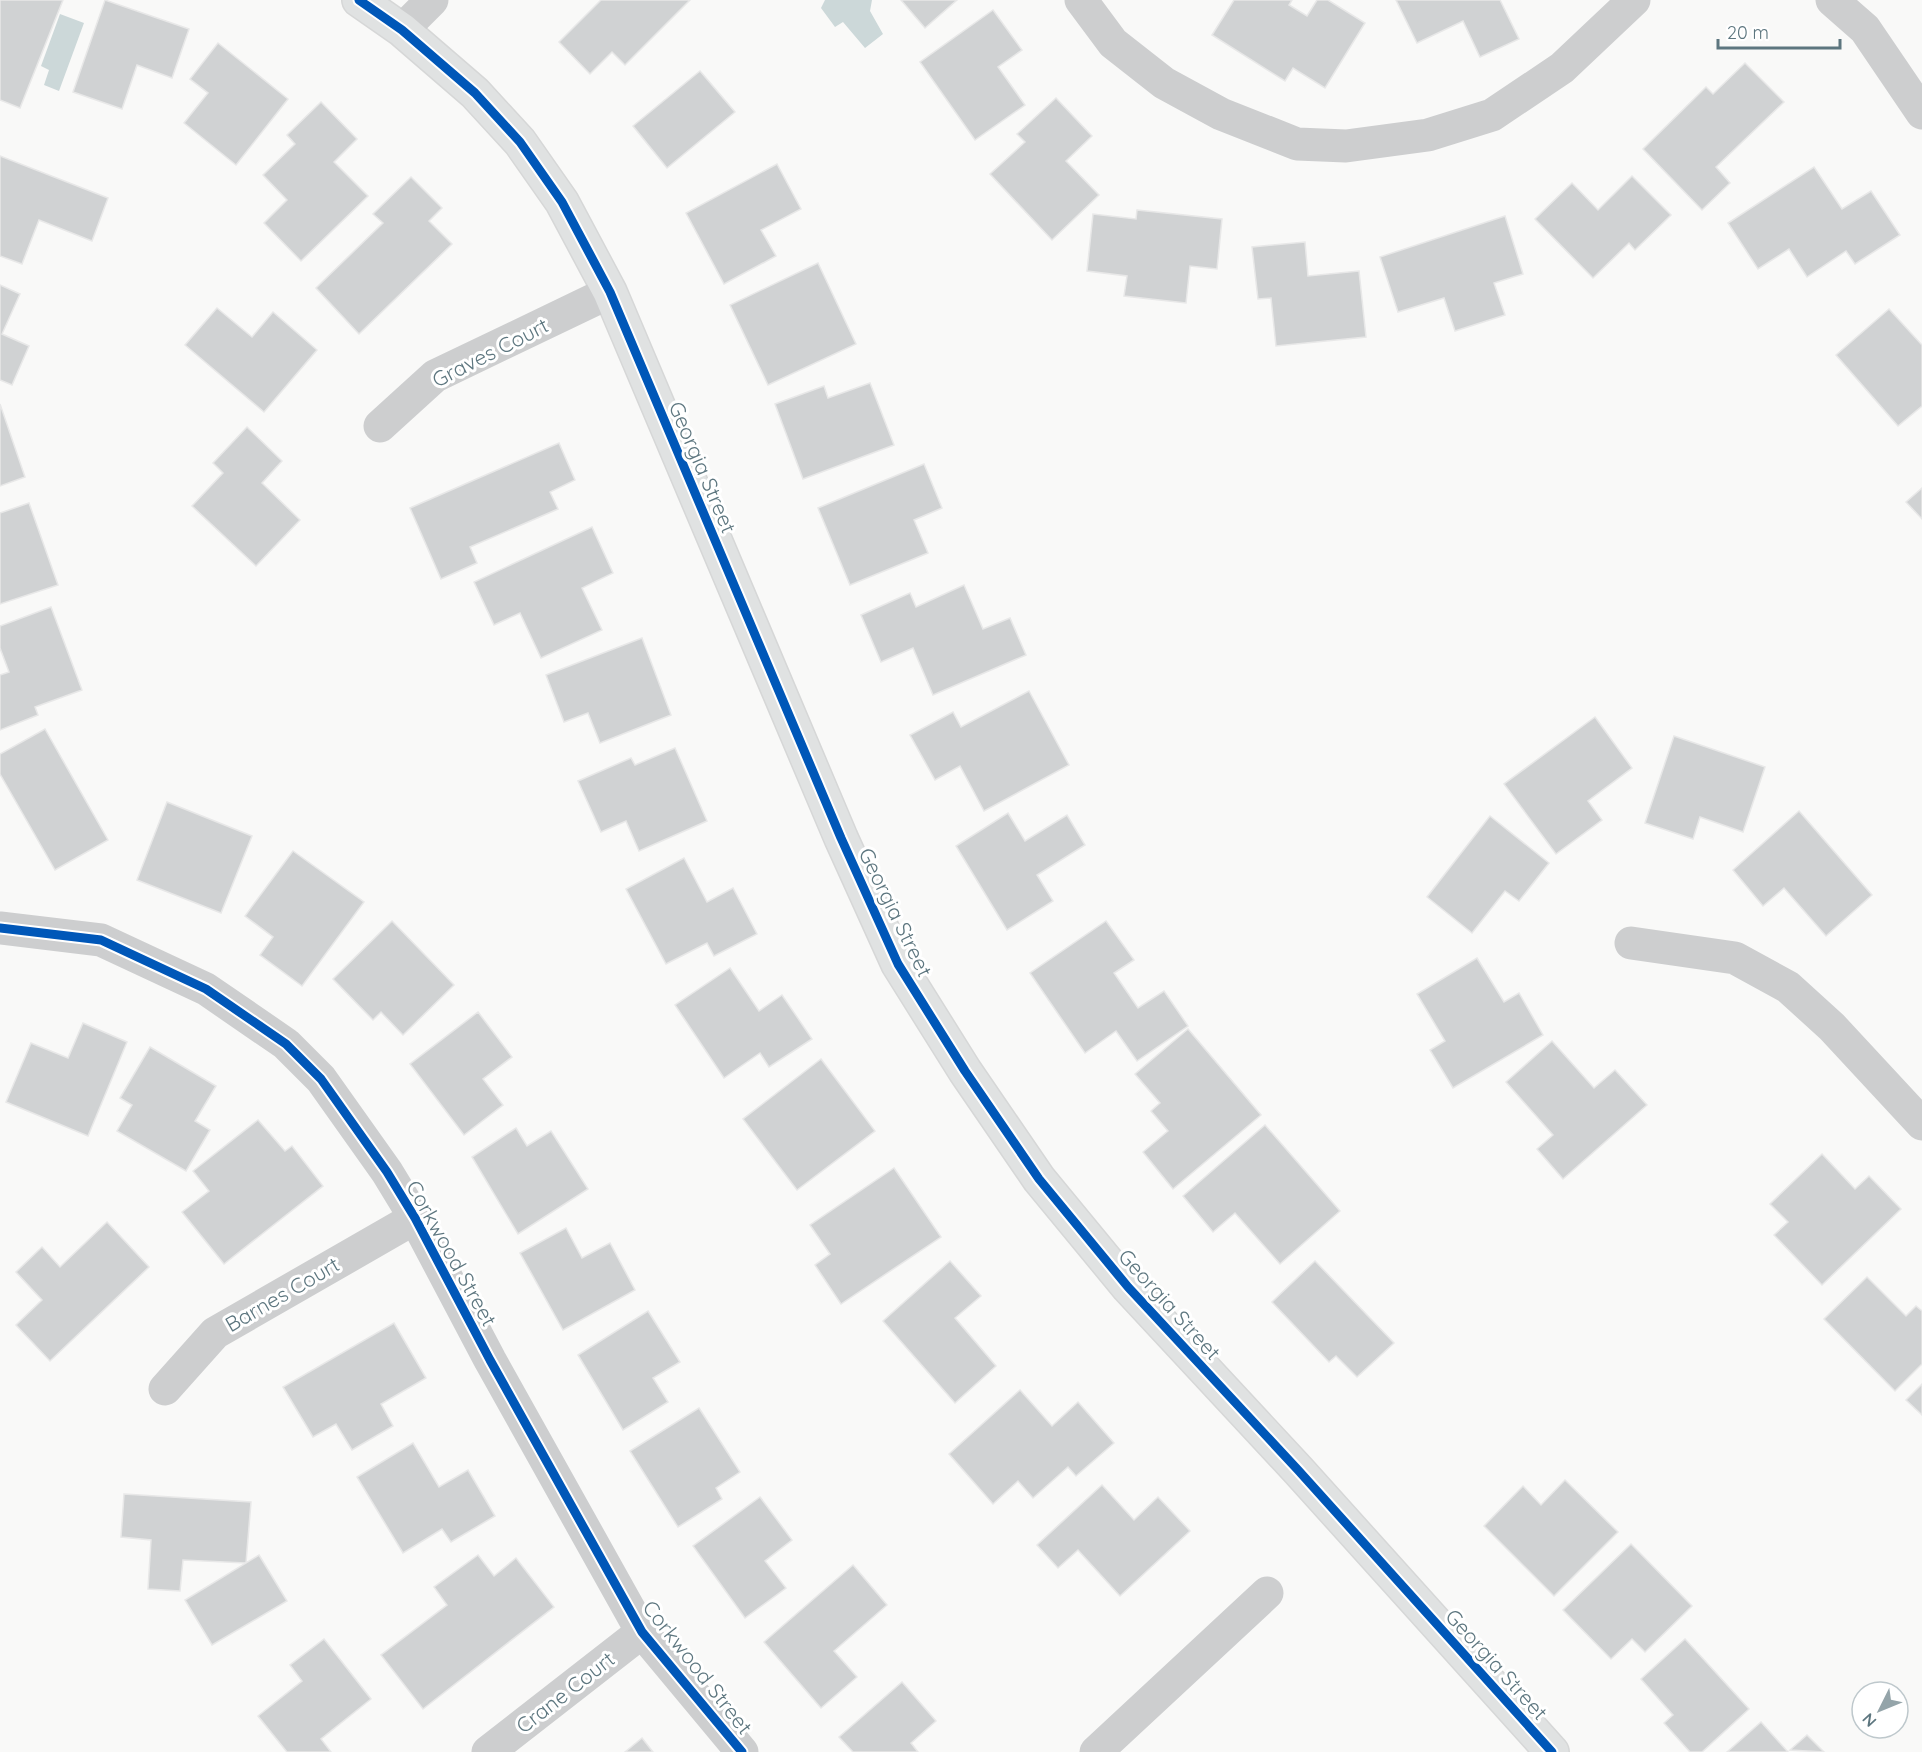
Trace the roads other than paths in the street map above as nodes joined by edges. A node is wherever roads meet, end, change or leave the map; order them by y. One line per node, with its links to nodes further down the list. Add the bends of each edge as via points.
1 (359, 0): 6 (main road, Georgia Street)
2 (432, 0): 6 (street)
3 (1081, 0): 4 (street, via 1113,43 1164,83 1221,114 1298,144 1346,146 1428,135 1492,115 1562,68)
4 (1634, 0)
5 (1832, 0): 7 (street, via 1865,29)
6 (402, 30): 8 (main road, Georgia Street, via 475,93 520,142 562,202)
7 (1922, 113)
8 (610, 292): 9 (street, Graves Court, via 435,376); 20 (main road, Georgia Street, via 888,943 965,1071 1039,1179 1128,1287)
9 (380, 426)
10 (0, 928): 13 (street, Corkwood Street, via 101,940 206,989 286,1044 321,1079)
11 (1630, 943): 12 (street, via 1735,958 1788,987 1832,1027)
12 (1922, 1124)
13 (415, 1218): 14 (street, Barnes Court, via 215,1333); 16 (street, Corkwood Street)
14 (165, 1389)
15 (1267, 1593): 19 (street)
16 (642, 1632): 17 (street, Crane Court); 18 (street, Corkwood Street)
17 (488, 1752)
18 (742, 1752)
19 (1096, 1752)
20 (1552, 1752)

